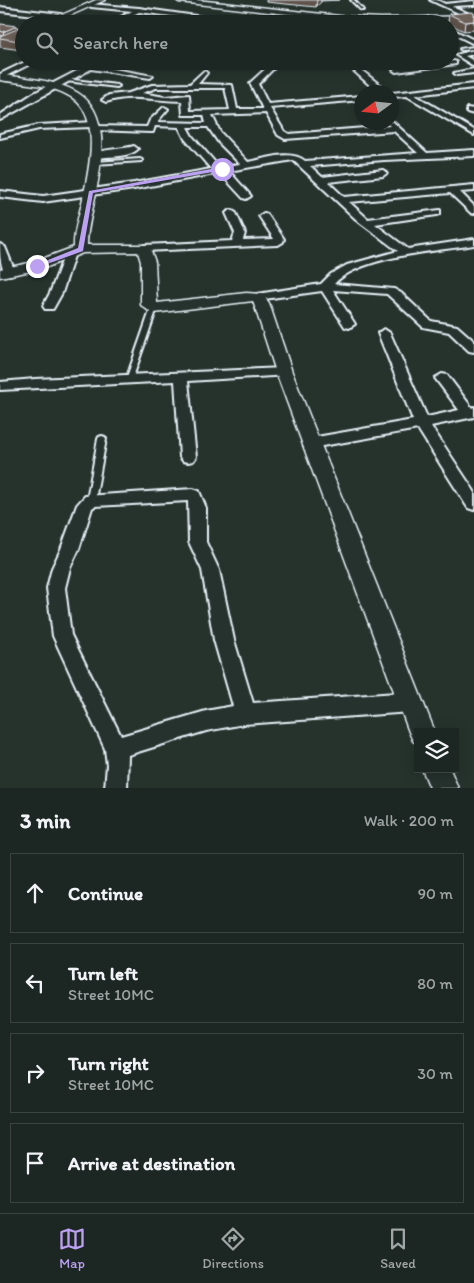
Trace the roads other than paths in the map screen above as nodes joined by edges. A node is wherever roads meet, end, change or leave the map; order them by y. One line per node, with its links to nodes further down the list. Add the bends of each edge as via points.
1 (102, 0): 7 (street)
2 (179, 0): 16 (street)
3 (352, 0): 10 (lane)
4 (433, 0): 8 (street)
5 (9, 3): 9 (street)
6 (474, 3): 8 (street)
7 (91, 5): 11 (street); 13 (street)
8 (445, 5): 18 (street)
9 (0, 7): 12 (street)
10 (362, 9)
11 (139, 10): 14 (street); 15 (street)
12 (54, 15)
13 (64, 15)
14 (129, 15)
15 (177, 15)
16 (313, 15)
17 (459, 18): 18 (street)
18 (473, 18)
19 (459, 34): 20 (street)
20 (474, 42)
21 (462, 49): 22 (lane)
22 (473, 52): 23 (street, via 459,55)
23 (474, 64)
24 (15, 70): 33 (street)
25 (84, 70): 34 (street)
26 (110, 70): 32 (street)
27 (268, 70): 47 (street, via 254,83)
28 (357, 70): 35 (street)
29 (474, 71): 31 (street)
30 (204, 73): 37 (street)
31 (457, 73)
32 (150, 76)
33 (0, 77): 39 (street)
34 (66, 80): 36 (lane); 39 (street)
35 (375, 85)
36 (117, 86)
37 (192, 86): 43 (street, via 156,86); 48 (street, via 228,86)
38 (474, 86): 42 (street)
39 (51, 87): 50 (street); 53 (street, via 80,98)
40 (344, 88): 41 (street)
41 (354, 94)
42 (409, 94): 44 (street); 57 (street)
43 (130, 95): 46 (street, via 114,95); 49 (street, via 186,98 186,113); 54 (street, via 130,100 161,107)
44 (399, 95)
45 (354, 99): 47 (street)
46 (106, 100)
47 (268, 108): 48 (street); 59 (street)
48 (234, 111): 49 (street)
49 (208, 112): 52 (street)
50 (0, 118)
51 (182, 124): 52 (street); 54 (street); 70 (street, via 188,137)
52 (211, 125): 69 (street)
53 (94, 126): 54 (street); 58 (street, via 39,127); 66 (street)
54 (150, 129)
55 (354, 129): 59 (street)
56 (399, 130): 64 (street)
57 (473, 131)
58 (0, 136)
59 (284, 136): 63 (street)
60 (0, 140): 61 (street)
61 (10, 142)
62 (134, 149): 66 (street)
63 (293, 149)
64 (425, 154): 65 (street); 68 (street)
65 (474, 154)
66 (95, 159): 67 (lane); 75 (street)
67 (140, 160)
68 (303, 164): 69 (street, via 290,157); 72 (street)
69 (246, 165): 70 (street)
70 (219, 169): 75 (street); 77 (street)
71 (383, 173): 72 (street)
72 (322, 180): 78 (street)
73 (474, 188): 74 (street)
74 (452, 190): 78 (street); 79 (street)
75 (91, 192): 76 (street, via 43,199); 88 (street, via 80,246)
76 (0, 194)
77 (246, 196)
78 (341, 200): 83 (street)
79 (474, 211)
80 (436, 212): 83 (street)
81 (231, 213): 85 (street, via 240,233)
82 (264, 216): 85 (street, via 278,242)
83 (366, 222): 89 (street)
84 (474, 242): 89 (street)
85 (236, 246): 87 (street, via 196,244)
86 (0, 247): 90 (street)
87 (144, 248): 88 (street); 94 (street, via 148,262 149,305)
88 (75, 252): 90 (street); 93 (street)
89 (407, 253): 91 (street, via 344,270 332,276)
90 (5, 273)
91 (325, 287): 92 (street); 95 (street); 97 (street, via 390,292 427,324 453,329)
92 (257, 297): 94 (street); 98 (street, via 262,303)
93 (48, 306)
94 (154, 308): 101 (lane)
95 (349, 324)
96 (384, 333): 104 (street)
97 (474, 348)
98 (284, 372): 99 (street); 106 (street)
99 (181, 378): 101 (street); 107 (street)
100 (442, 378): 103 (street)
101 (129, 380): 102 (street)
102 (0, 386)
103 (471, 412): 104 (street)
104 (422, 423): 106 (street); 109 (street)
105 (102, 439): 108 (lane)
106 (311, 443): 110 (street)
107 (188, 457)
108 (91, 500): 111 (street, via 193,495 197,500 200,547 214,580 223,638); 113 (street, via 86,504 56,588 62,636)
109 (474, 504)
110 (411, 702): 111 (street); 112 (street)
111 (244, 714): 113 (street, via 206,721)
112 (421, 728)
113 (116, 748): 115 (street)
114 (438, 773): 116 (street)
115 (116, 788)
116 (444, 788)

